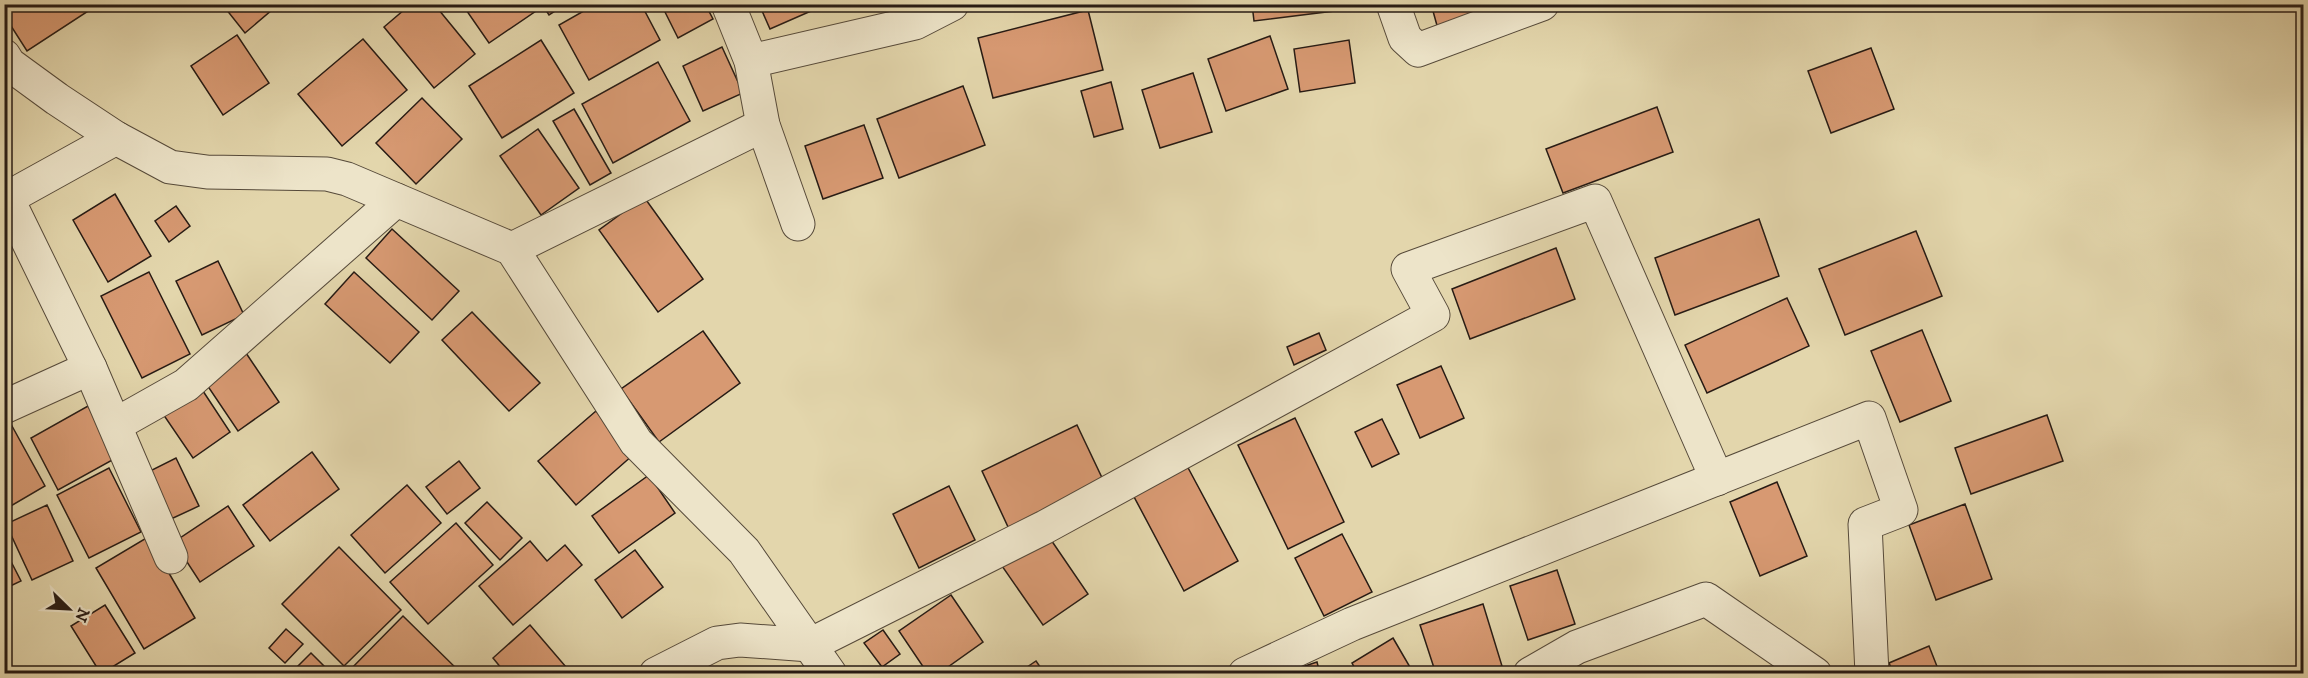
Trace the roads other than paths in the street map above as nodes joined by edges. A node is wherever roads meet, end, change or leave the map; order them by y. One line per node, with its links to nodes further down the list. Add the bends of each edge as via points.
1 (728, 4): 6 (street)
2 (952, 4): 6 (street, via 915,23)
3 (1393, 4): 4 (street, via 1405,38 1418,50)
4 (1542, 4)
5 (4, 56): 8 (street, via 9,64)
6 (751, 61): 7 (street)
7 (763, 125): 11 (street); 12 (street)
8 (116, 138): 9 (street); 10 (street, via 170,166 207,172 327,174)
9 (6, 199): 13 (street)
10 (396, 200): 12 (street); 15 (street, via 186,386)
11 (798, 224)
12 (512, 249): 18 (street, via 636,442 744,551)
13 (90, 368): 14 (street); 15 (street)
14 (4, 408)
15 (115, 425): 17 (street)
16 (1717, 479): 18 (street, via 1594,201 1408,269 1432,315 1045,527); 21 (street, via 1352,624); 24 (street, via 1869,418 1901,510 1864,524)
17 (171, 557)
18 (810, 645): 19 (street, via 740,640 717,643); 20 (street)
19 (656, 674)
20 (831, 674)
21 (1245, 674)
22 (1530, 674): 23 (street, via 1577,647 1706,599)
23 (1815, 674)
24 (1872, 674)

